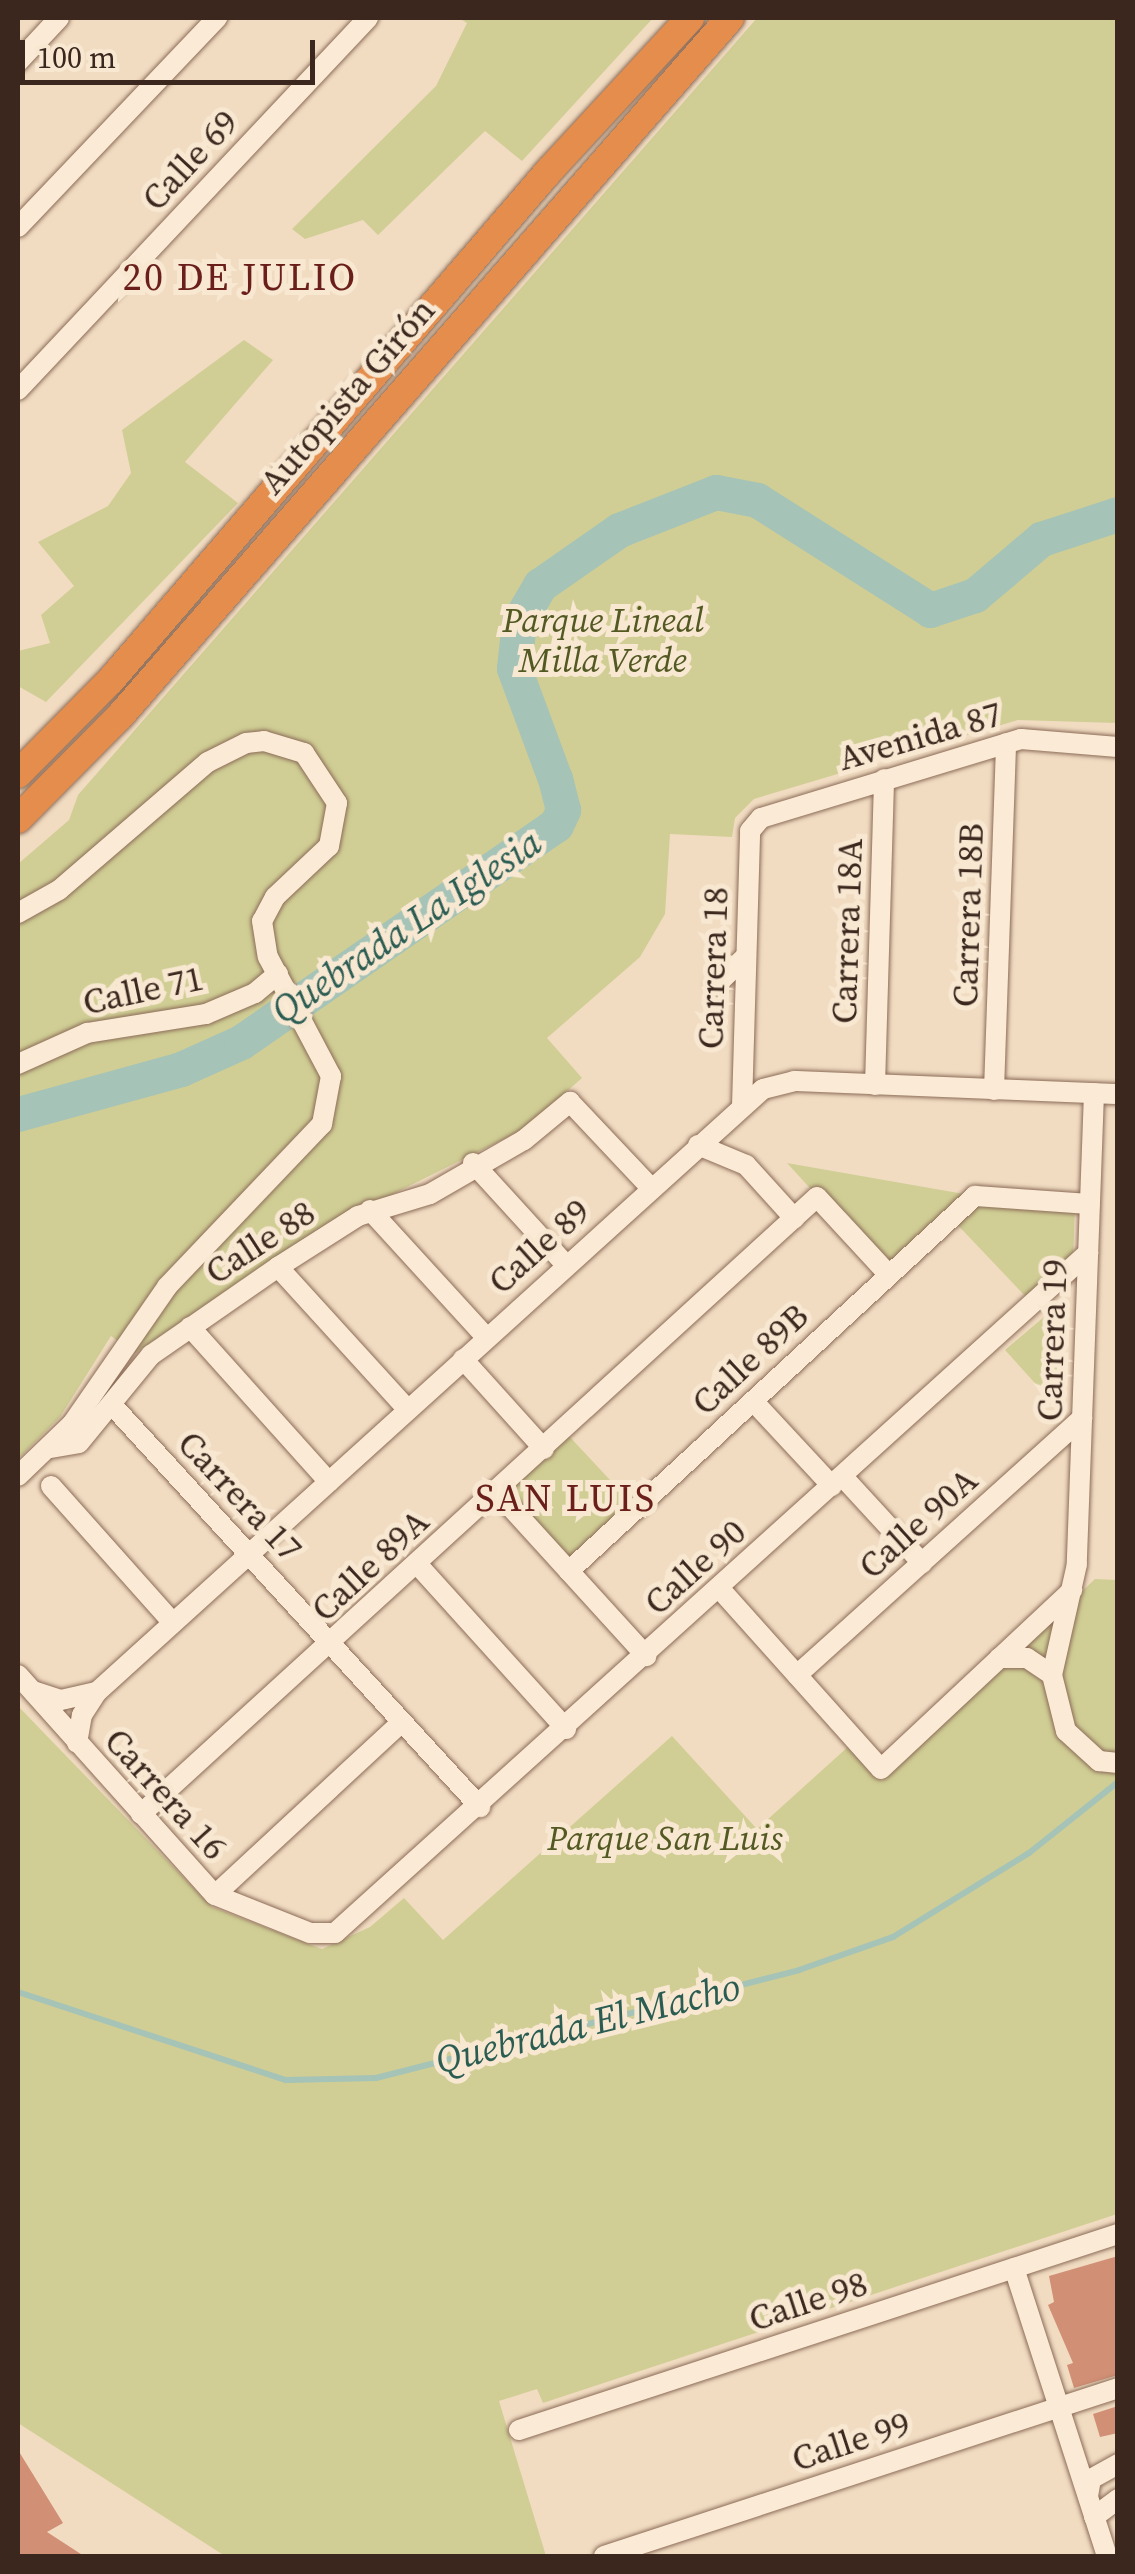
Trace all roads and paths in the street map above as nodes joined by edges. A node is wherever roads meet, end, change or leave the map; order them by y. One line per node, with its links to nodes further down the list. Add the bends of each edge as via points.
1 (60, 18): 6 (street)
2 (217, 18): 7 (street)
3 (368, 18): 8 (street, Calle 69)
4 (690, 18): 11 (highway, Autopista Girón, via 549,171 111,680)
5 (730, 18): 13 (highway, Autopista Girón, via 120,716)
6 (18, 62)
7 (18, 228)
8 (21, 381)
9 (1006, 743): 10 (street, Avenida 87, via 1053,738); 12 (street, Avenida 87); 21 (street, Carrera 18B)
10 (1118, 746)
11 (18, 774)
12 (884, 779): 14 (street, Avenida 87, via 772,813); 20 (street, Carrera 18A)
13 (18, 820)
14 (750, 832): 16 (street, Carrera 18)
15 (18, 913): 17 (street, via 58,890 218,756 246,743 288,745 319,768 337,803 338,821 329,846 275,897 262,922 263,945)
16 (746, 956): 18 (street); 24 (street, Carrera 18)
17 (282, 982): 19 (street, Calle 71, via 206,1014 86,1033); 42 (street, via 331,1076 322,1124 167,1287)
18 (716, 985)
19 (18, 1064)
20 (875, 1085): 21 (street, Calle 89); 24 (street, Calle 89, via 782,1083)
21 (994, 1090): 22 (street, Calle 89)
22 (1094, 1093): 23 (street, Calle 89); 28 (street, Carrera 19)
23 (1118, 1094)
24 (742, 1106): 25 (street, Calle 89)
25 (698, 1145): 27 (street, Calle 89); 30 (street, via 746,1165)
26 (473, 1164): 27 (street, Calle 88, via 524,1140 570,1102); 29 (street, Calle 88, via 430,1194); 32 (street)
27 (651, 1188): 32 (street, Calle 89)
28 (1090, 1204): 31 (street, Carrera 19); 34 (street, Calle 89B, via 975,1196)
29 (370, 1210): 33 (street, Calle 88); 36 (street)
30 (794, 1218): 34 (street, Calle 89A, via 817,1197); 43 (street, Calle 89A)
31 (1088, 1254): 41 (street, Carrera 19); 46 (street, Calle 90)
32 (566, 1265): 36 (street, Calle 89)
33 (278, 1268): 35 (street, Calle 88); 40 (street)
34 (889, 1275): 38 (street, Calle 89B)
35 (190, 1327): 39 (street, Calle 88, via 140,1365); 45 (street)
36 (486, 1338): 37 (street, Calle 89)
37 (464, 1359): 40 (street, Calle 89); 43 (street)
38 (753, 1401): 46 (street); 52 (street, Calle 89B)
39 (113, 1406): 42 (street, Calle 88, via 79,1443); 49 (street, Carrera 17)
40 (408, 1410): 45 (street, Calle 89)
41 (1082, 1418): 50 (street, Calle 90A); 54 (street, Carrera 19)
42 (51, 1448): 44 (street, Calle 88)
43 (544, 1448): 48 (street, Calle 89A)
44 (18, 1476)
45 (329, 1482): 49 (street, Calle 89)
46 (838, 1482): 50 (street); 53 (street, Calle 90)
47 (51, 1486): 55 (street)
48 (497, 1492): 51 (street, Calle 89A); 52 (street)
49 (250, 1554): 55 (street, Calle 89); 56 (street, Carrera 17)
50 (922, 1563): 59 (street, Calle 90A)
51 (418, 1565): 56 (street, Calle 89A); 64 (street)
52 (569, 1571): 57 (street)
53 (720, 1588): 57 (street, Calle 90); 59 (street)
54 (1072, 1589): 58 (street); 60 (street, Carrera 19)
55 (174, 1623): 62 (street, Calle 89)
56 (332, 1644): 63 (street, Carrera 17); 68 (street, Calle 89A)
57 (646, 1656): 64 (street, Calle 90)
58 (999, 1658): 59 (street, via 881,1768); 60 (street, via 1028,1658)
59 (798, 1675)
60 (1052, 1675): 66 (street, via 1066,1730 1099,1761)
61 (22, 1682): 62 (street, via 62,1700); 65 (street, Carrera 16)
62 (98, 1692): 65 (street, Calle 89, via 82,1715)
63 (402, 1722): 67 (street, Carrera 17); 69 (street)
64 (566, 1729): 67 (street, Calle 90)
65 (77, 1743): 68 (street, Carrera 16)
66 (1118, 1764)
67 (480, 1808): 70 (street, Calle 90)
68 (141, 1814): 69 (street, Carrera 16)
69 (214, 1895): 70 (street, Carrera 16, via 310,1932)
70 (346, 1928)
71 (1118, 2234): 72 (street, Calle 98)
72 (1014, 2268): 74 (street); 75 (street, Calle 98)
73 (1118, 2388): 74 (street, Calle 99)
74 (1058, 2407): 78 (street); 80 (street, Calle 99)
75 (520, 2430)
76 (1118, 2464): 78 (street, via 1090,2479)
77 (1118, 2499): 78 (street)
78 (1091, 2507): 79 (street)
79 (1105, 2553)
80 (604, 2556)

